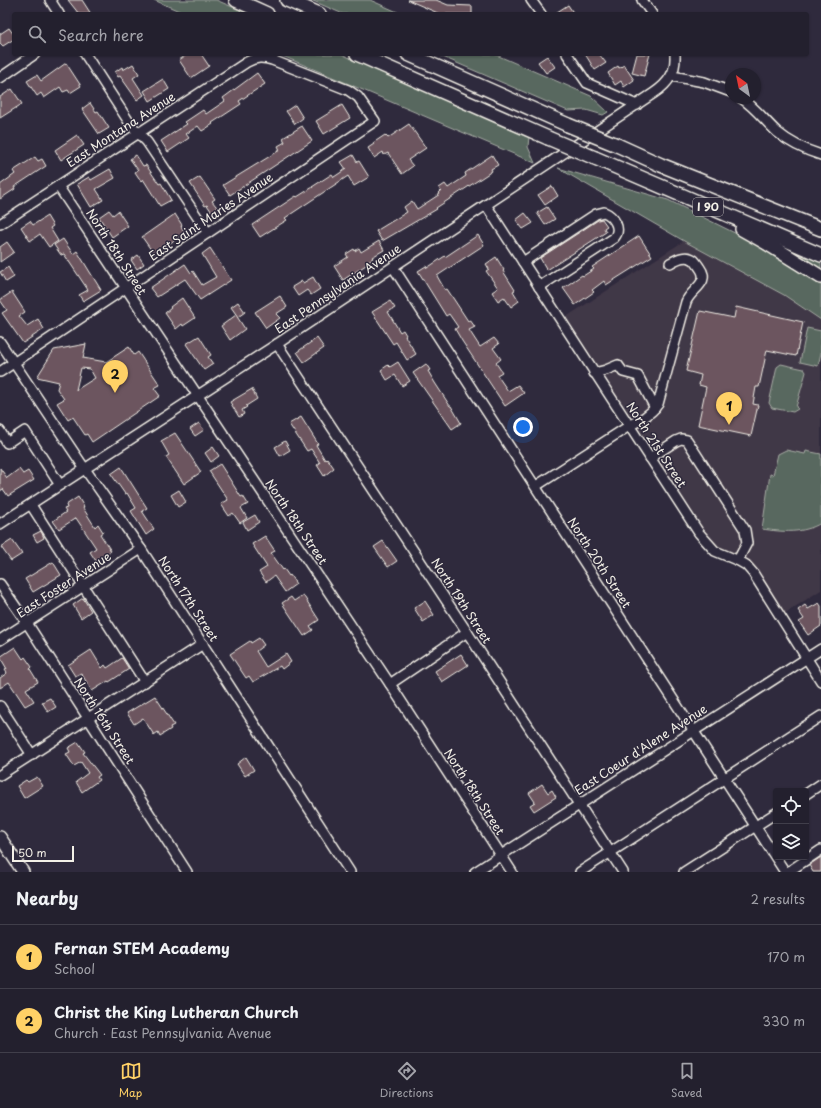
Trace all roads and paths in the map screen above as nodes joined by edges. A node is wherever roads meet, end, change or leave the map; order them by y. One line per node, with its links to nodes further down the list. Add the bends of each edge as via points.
1 (50, 0): 6 (street)
2 (236, 0): 7 (highway)
3 (287, 0): 8 (highway)
4 (531, 0): 9 (street)
5 (642, 0): 10 (street)
6 (58, 12)
7 (263, 12)
8 (314, 12)
9 (539, 12)
10 (651, 12)
11 (32, 56): 19 (street)
12 (86, 56): 23 (street)
13 (363, 56): 25 (highway, I 90, bridge)
14 (413, 56): 29 (highway, I 90, bridge, via 661,165)
15 (568, 56): 22 (street, via 587,83)
16 (675, 57): 18 (street)
17 (255, 58): 23 (street, East Montana Avenue); 30 (street, East Saint Maries Avenue, via 272,60 348,90 358,96 375,121)
18 (672, 76): 20 (street, via 704,82); 22 (street, East Pennsylvania Avenue, via 662,88)
19 (0, 78)
20 (725, 90)
21 (748, 104): 24 (street, via 788,140)
22 (637, 105): 27 (street, East Pennsylvania Avenue)
23 (139, 133): 26 (street, East Montana Avenue); 30 (street)
24 (821, 155)
25 (651, 183): 31 (highway, I 90); 35 (highway, via 746,231)
26 (58, 186): 28 (street, East Montana Avenue); 37 (street, North 18th Street)
27 (486, 205): 32 (street, North 21st Street); 34 (street, East Pennsylvania Avenue)
28 (0, 224)
29 (821, 229)
30 (208, 233): 37 (street, East Saint Maries Avenue)
31 (821, 254)
32 (523, 262): 36 (street, North 21st Street); 36 (street, via 596,214 604,212 613,218 618,231 614,238)
33 (670, 263): 44 (street, via 679,258 694,260 704,277 686,302)
34 (393, 267): 39 (street, East Pennsylvania Avenue); 50 (street, North 20th Street)
35 (821, 278)
36 (539, 287): 42 (street, North 21st Street)
37 (126, 289): 40 (street, East Saint Maries Avenue); 43 (street, North 18th Street)
38 (0, 342): 40 (street, North 17th Street)
39 (277, 344): 43 (street, East Pennsylvania Avenue); 58 (street, North 19th Street)
40 (13, 363): 41 (street, East Saint Maries Avenue); 48 (street, North 17th Street)
41 (0, 372)
42 (594, 373): 44 (street, via 618,365 623,372 640,378); 45 (street, North 21st Street)
43 (197, 396): 48 (street, East Pennsylvania Avenue); 65 (street, North 18th Street)
44 (655, 408): 45 (street, via 645,418)
45 (629, 426): 47 (street, North 21st Street); 50 (street)
46 (0, 432): 49 (street, via 7,443 25,431)
47 (650, 458): 54 (street, North 21st Street, via 709,546 720,554); 54 (street, via 676,441 687,440 744,530 747,543)
48 (84, 469): 49 (street, East Pennsylvania Avenue); 53 (street, North 17th Street)
49 (60, 485): 51 (street, East Pennsylvania Avenue)
50 (536, 486): 69 (street, North 20th Street)
51 (30, 505): 52 (street, East Pennsylvania Avenue); 56 (street)
52 (0, 524)
53 (141, 549): 56 (street, East Foster Avenue); 60 (street, North 17th Street)
54 (738, 560): 62 (street, North 21st Street, via 753,574)
55 (0, 584): 57 (street, North 16th Street)
56 (83, 586): 57 (street, East Foster Avenue); 64 (street)
57 (27, 623): 59 (street, East Foster Avenue); 68 (street, North 16th Street)
58 (467, 632): 65 (street); 75 (street, North 19th Street)
59 (0, 640)
60 (202, 644): 64 (street); 84 (street, North 17th Street)
61 (821, 649): 62 (street, East Coeur d'Alene Avenue)
62 (807, 658): 63 (street, North 21st Street); 69 (street, East Coeur d'Alene Avenue)
63 (821, 681)
64 (145, 682): 68 (street)
65 (390, 684): 81 (street, North 18th Street)
66 (0, 706): 70 (street)
67 (821, 716): 72 (street)
68 (88, 718): 70 (street); 83 (street, North 16th Street)
69 (694, 731): 72 (street, North 20th Street); 75 (street, East Coeur d'Alene Avenue)
70 (32, 755): 71 (street)
71 (0, 776)
72 (725, 779): 77 (street, North 20th Street); 80 (street)
73 (821, 784): 74 (street)
74 (809, 792)
75 (580, 804): 80 (street, North 19th Street); 81 (street, East Coeur d'Alene Avenue)
76 (773, 815): 77 (street)
77 (756, 827): 89 (street); 90 (street, North 20th Street)
78 (0, 837): 82 (main road)
79 (821, 850): 90 (street)
80 (611, 852): 87 (street); 88 (street, North 19th Street)
81 (501, 855): 85 (street, East Coeur d'Alene Avenue); 86 (street, North 18th Street)
82 (20, 871)
83 (187, 872)
84 (350, 872)
85 (475, 872)
86 (512, 872)
87 (580, 872)
88 (623, 872)
89 (684, 872)
90 (786, 872)

